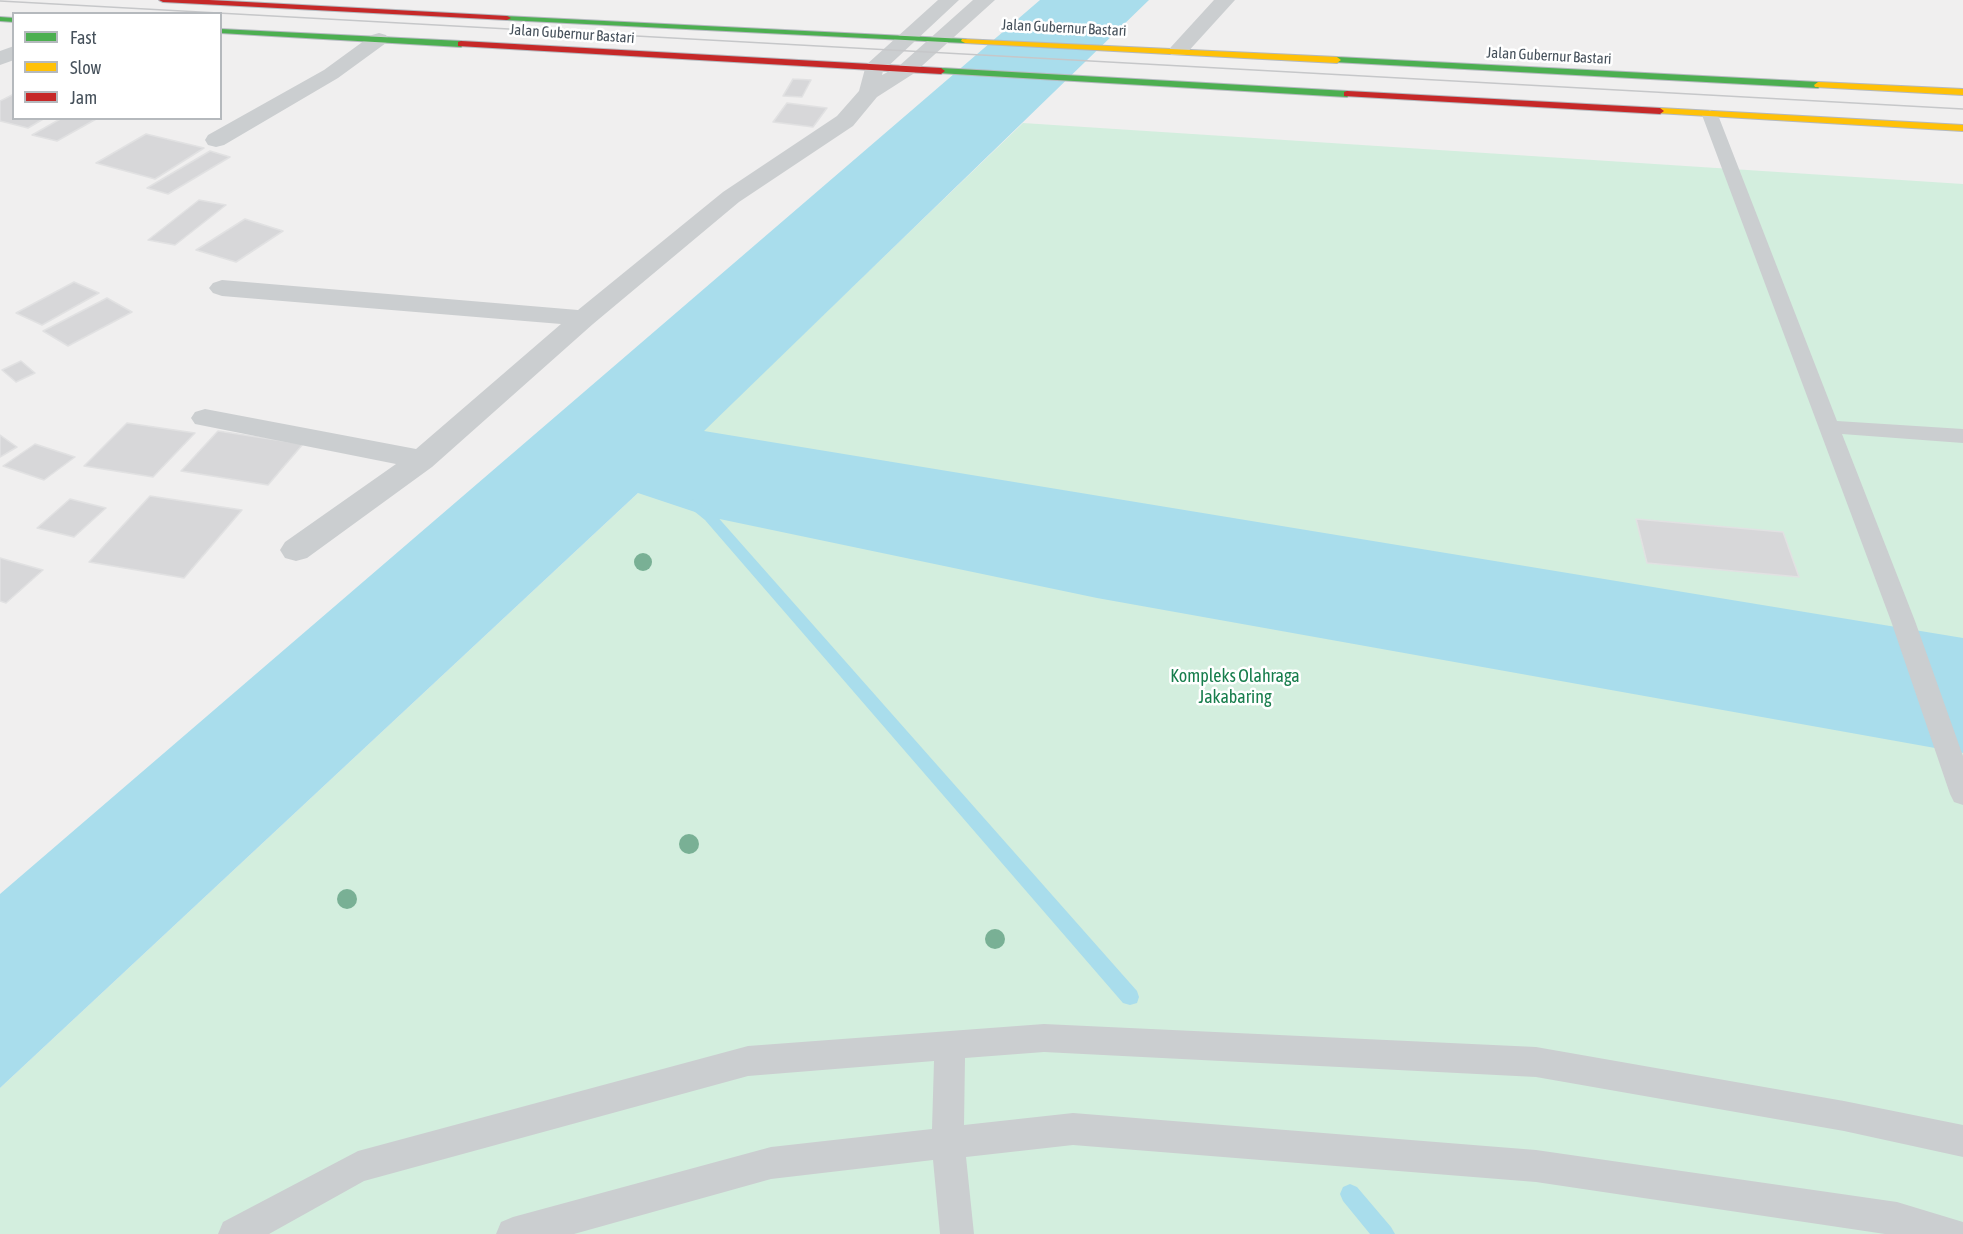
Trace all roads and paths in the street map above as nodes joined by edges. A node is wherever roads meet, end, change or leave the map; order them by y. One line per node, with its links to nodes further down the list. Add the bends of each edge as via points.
1 (164, 0): 6 (highway, Jalan Gubernur Bastari)
2 (949, 0): 6 (street)
3 (986, 0): 8 (street)
4 (1225, 0): 9 (street)
5 (222, 31): 7 (highway, Jalan Gubernur Bastari)
6 (907, 37): 8 (highway, Jalan Gubernur Bastari); 11 (street)
7 (378, 39): 11 (highway, Jalan Gubernur Bastari); 15 (street, via 331,74)
8 (949, 39): 9 (highway, Jalan Gubernur Bastari); 10 (street)
9 (1178, 51): 12 (highway, Jalan Gubernur Bastari)
10 (906, 70): 11 (street); 13 (highway)
11 (871, 81): 17 (street, via 845,121 730,197)
12 (1963, 93)
13 (1710, 115): 14 (highway); 19 (lane)
14 (1963, 128)
15 (216, 140)
16 (222, 288): 17 (street)
17 (584, 318): 21 (street)
18 (205, 418): 21 (street)
19 (1829, 428): 20 (lane); 23 (lane, via 1903,621)
20 (1963, 436)
21 (422, 460): 22 (street)
22 (296, 550)
23 (1963, 794)
24 (950, 1045): 25 (lane, via 1044,1038 1536,1062); 26 (lane); 27 (lane, via 737,1064 358,1167)
25 (1963, 1141)
26 (948, 1143): 28 (lane, via 771,1163); 29 (lane); 30 (lane, via 1073,1129 1536,1166 1897,1219)
27 (235, 1234)
28 (513, 1234)
29 (957, 1234)
30 (1951, 1234)

